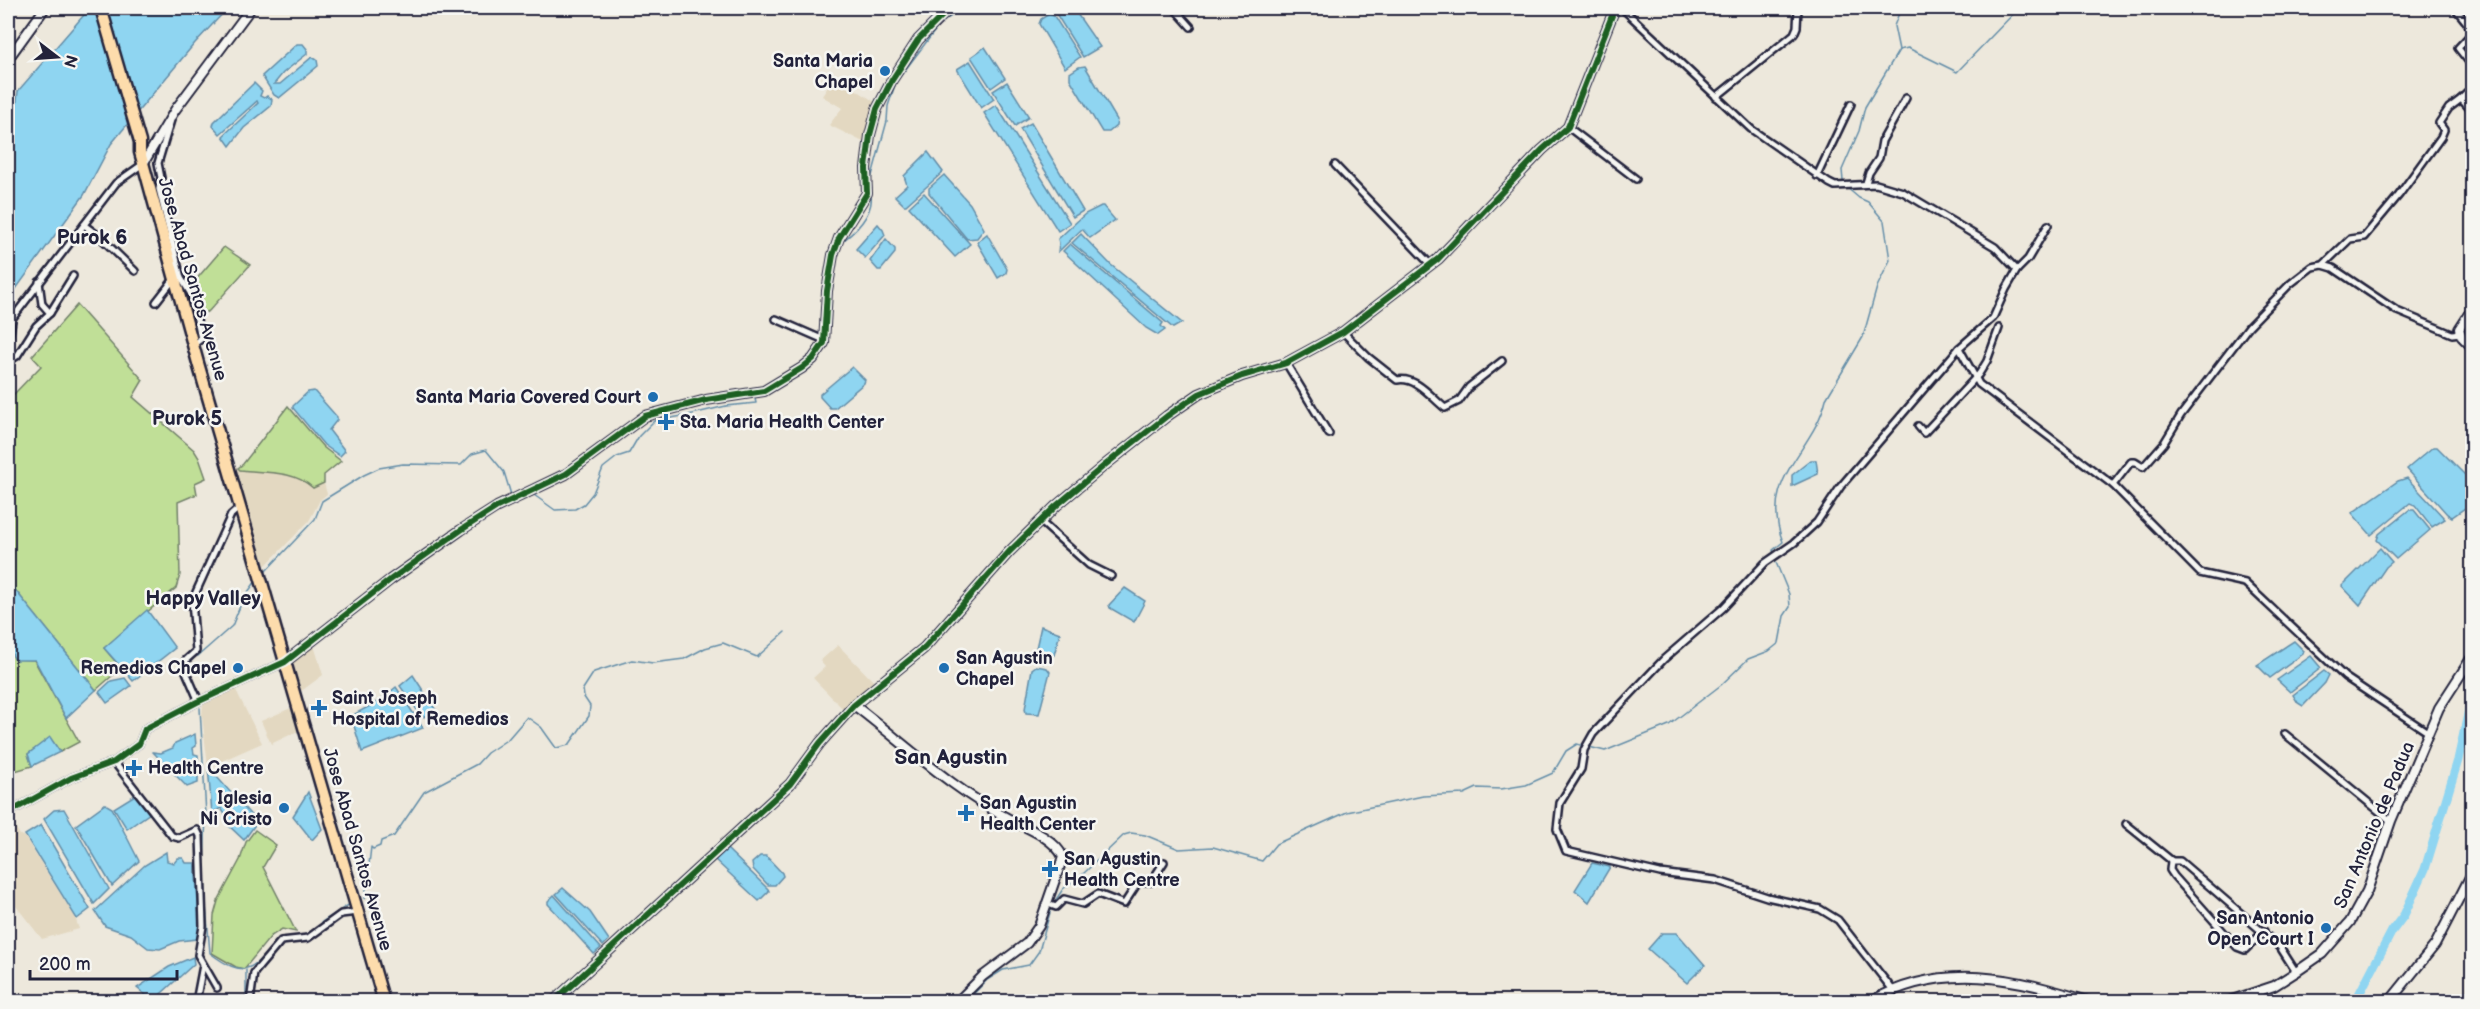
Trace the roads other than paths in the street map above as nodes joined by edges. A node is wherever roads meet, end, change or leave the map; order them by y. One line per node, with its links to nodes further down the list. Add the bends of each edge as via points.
1 (45, 8): 12 (street)
2 (99, 8): 22 (highway, Jose Abad Santos Avenue)
3 (251, 8): 19 (street)
4 (950, 8): 43 (street, via 918,40 877,109 866,168 867,193 839,237 833,255)
5 (1174, 8): 10 (street)
6 (1615, 8): 21 (street)
7 (1622, 8): 15 (street)
8 (1798, 8): 15 (street, via 1794,34)
9 (2455, 8): 11 (street)
10 (1191, 27)
11 (2472, 31): 13 (street, via 2458,48)
12 (8, 59)
13 (2472, 71)
14 (2472, 88): 17 (street)
15 (1716, 98): 24 (street, via 1750,129)
16 (1906, 98): 26 (street, via 1882,141 1879,158)
17 (2461, 99): 20 (street); 30 (street, via 2439,123 2444,130 2399,195 2364,237 2350,239)
18 (1851, 104): 24 (street)
19 (175, 110): 22 (street); 45 (street, via 158,163 159,189 181,278 193,299 201,339)
20 (2472, 111)
21 (1568, 127): 25 (street); 29 (street)
22 (142, 158): 27 (street, via 116,183); 34 (highway, Jose Abad Santos Avenue)
23 (1335, 165): 29 (street)
24 (1817, 176): 26 (street, via 1835,186)
25 (1636, 178)
26 (1866, 183): 31 (street, via 1903,192 1995,247)
27 (84, 225): 32 (street); 35 (street)
28 (2048, 225): 31 (street)
29 (1430, 264): 42 (street)
30 (2324, 265): 44 (street, via 2404,315); 54 (street, via 2312,267 2290,284 2249,326 2164,443 2143,467 2131,462)
31 (2017, 270): 47 (street, via 1993,318)
32 (135, 271)
33 (73, 276): 38 (street)
34 (175, 278): 36 (street); 45 (highway, Jose Abad Santos Avenue)
35 (39, 282): 38 (street, via 42,304); 40 (street)
36 (156, 302)
37 (2472, 309): 44 (street, via 2460,327)
38 (50, 313): 49 (street)
39 (776, 319): 43 (street)
40 (10, 321): 46 (street)
41 (1999, 328): 51 (street, via 1987,361)
42 (1343, 332): 48 (street, via 1387,374 1397,380 1414,381 1445,408); 50 (street)
43 (824, 340): 59 (street, via 818,353 802,368 764,391 706,400 645,416 566,474 497,507 411,565)
44 (2466, 340)
45 (193, 345): 55 (highway, Jose Abad Santos Avenue)
46 (8, 346)
47 (1959, 348): 51 (street); 77 (street, via 1841,486 1816,522 1765,563 1723,608 1664,659 1587,742 1581,769 1560,803 1557,829 1566,851 1660,873 1715,880 1820,909 1838,920)
48 (1502, 361)
49 (8, 362)
50 (1286, 363): 53 (street); 56 (street, via 1199,394 1105,465)
51 (1974, 378): 52 (street, via 1924,432); 54 (street)
52 (1918, 426)
53 (1329, 434)
54 (2113, 485): 62 (street, via 2200,573 2245,583 2345,677)
55 (241, 506): 59 (highway, Jose Abad Santos Avenue); 60 (street, via 231,515 192,601 196,651 183,664)
56 (1041, 522): 57 (street, via 1089,565); 61 (street, via 924,648)
57 (1111, 576)
58 (2472, 657): 62 (street, San Antonio de Padua, via 2439,708)
59 (285, 662): 60 (street); 72 (highway, Jose Abad Santos Avenue)
60 (196, 702): 64 (street, via 145,729 139,744)
61 (854, 705): 71 (street, via 982,803 1033,831 1062,853); 82 (street, via 790,784)
62 (2429, 733): 66 (street, San Antonio de Padua)
63 (2285, 734): 66 (street)
64 (114, 762): 65 (street, via 70,778); 74 (street, via 172,836 179,838 197,830 200,836 203,926 198,955)
65 (8, 813)
66 (2391, 821): 75 (street, San Antonio de Padua, via 2358,909 2339,937)
67 (2126, 824): 68 (street)
68 (2172, 861): 73 (street, via 2180,861); 73 (street, via 2169,865 2174,876 2237,947 2245,950)
69 (1164, 862): 71 (street, via 1150,882 1139,881 1124,904 1098,894 1083,903 1064,899)
70 (2472, 873): 86 (street, via 2435,945)
71 (1052, 906): 83 (street, via 1027,944 983,976)
72 (359, 912): 80 (street, via 341,914 308,938 281,941 254,973); 81 (highway, Jose Abad Santos Avenue)
73 (2264, 931): 75 (street)
74 (202, 965): 76 (street); 79 (street)
75 (2296, 972): 78 (street, San Antonio de Padua, via 2274,986)
76 (217, 988)
77 (1892, 989): 84 (street); 85 (street, via 1944,977 1993,977)
78 (2227, 1001)
79 (196, 1002)
80 (250, 1002)
81 (384, 1002)
82 (553, 1002)
83 (957, 1002)
84 (1870, 1002)
85 (2091, 1002)
86 (2389, 1002)

